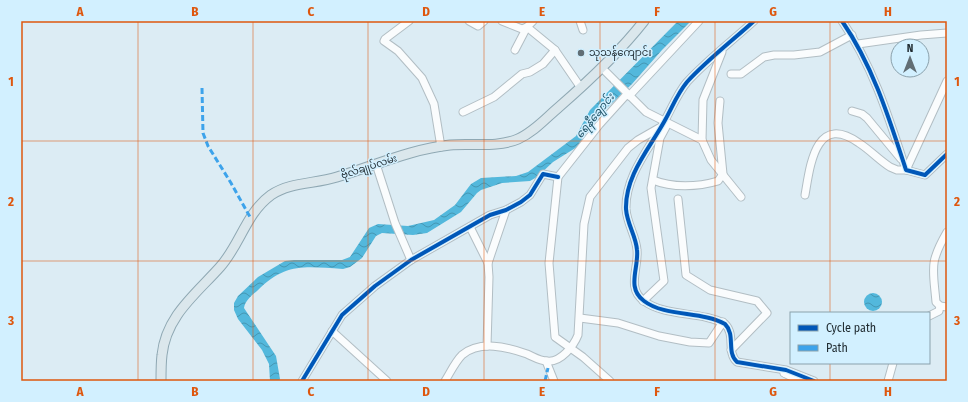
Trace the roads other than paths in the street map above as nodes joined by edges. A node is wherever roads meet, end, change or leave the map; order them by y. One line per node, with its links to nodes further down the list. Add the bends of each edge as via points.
1 (409, 21): 29 (street, via 384,41 398,51 422,78 434,104)
2 (468, 21): 3 (street, via 478,26)
3 (484, 21)
4 (502, 21): 11 (street, via 522,29)
5 (533, 21): 11 (street)
6 (580, 21): 12 (street)
7 (644, 21): 19 (main road, ဗိုလ်‌ချုပ်‌လမ်း)
8 (699, 21): 23 (street)
9 (754, 21): 18 (street)
10 (842, 21): 14 (street)
11 (527, 28): 16 (street); 17 (street)
12 (583, 30)
13 (947, 33): 15 (street)
14 (852, 34): 15 (street); 20 (street, via 820,52 774,55 757,61 741,74)
15 (858, 44): 32 (street, via 882,99)
16 (515, 50)
17 (555, 50): 22 (street); 26 (street, via 543,64 522,74 494,98)
18 (723, 50): 27 (street, via 687,82 675,98); 28 (street, via 703,100)
19 (602, 69): 22 (main road, ဗိုလ်‌ချုပ်‌လမ်း); 23 (street)
20 (731, 74)
21 (947, 81): 32 (street)
22 (581, 88): 29 (main road, ဗိုလ်‌ချုပ်‌လမ်း, via 534,129 516,140)
23 (627, 94): 27 (street, via 646,112); 34 (street)
24 (720, 101): 33 (street, via 718,123)
25 (852, 111): 32 (street, via 866,118)
26 (463, 112)
27 (665, 124): 28 (street); 35 (street); 44 (street, via 648,146 633,176 627,202 627,218 637,249 634,284 638,296); 47 (street, via 628,148 590,197 584,224)
28 (702, 140): 33 (street, via 711,160)
29 (441, 147): 31 (main road, ဗိုလ်‌ချုပ်‌လမ်း)
30 (947, 154): 32 (street, via 925,175)
31 (376, 164): 42 (street, via 395,222); 56 (main road, ဗိုလ်‌ချုပ်‌လမ်း, via 336,178 286,187 271,195 259,206 250,217 228,258 172,321 162,355)
32 (905, 167): 36 (street, via 897,170 890,167 853,139 831,135 824,138 814,151)
33 (723, 174): 35 (street, via 718,181 704,186 668,184); 37 (street)
34 (558, 178): 39 (street, via 543,174 530,194); 51 (street, via 549,263 550,284 555,336)
35 (653, 180): 44 (street, via 651,195 664,281)
36 (805, 195)
37 (741, 197)
38 (678, 199): 52 (street, via 686,275 710,290 757,301 767,313)
39 (506, 210): 40 (street, via 490,215); 43 (street)
40 (470, 227): 42 (street); 43 (street)
41 (947, 232): 45 (street, via 932,264 936,302)
42 (411, 260): 49 (street, via 353,305 342,315)
43 (488, 263): 50 (street)
44 (643, 301): 48 (street, via 662,309)
45 (943, 306): 46 (street)
46 (930, 316)
47 (580, 318): 48 (street, via 618,323 659,336 709,343); 51 (street, via 578,335)
48 (723, 322): 52 (street, via 731,333)
49 (332, 331): 57 (street); 58 (street)
50 (487, 346): 53 (street); 59 (street, via 463,354)
51 (571, 347): 53 (street, via 561,357); 61 (street)
52 (731, 350): 55 (street, via 737,362)
53 (546, 361): 60 (street)
54 (893, 364): 64 (street)
55 (767, 366): 62 (street); 63 (street)
56 (161, 381)
57 (302, 381)
58 (387, 381)
59 (445, 381)
60 (554, 381)
61 (610, 381)
62 (800, 381)
63 (814, 381)
64 (888, 381)

